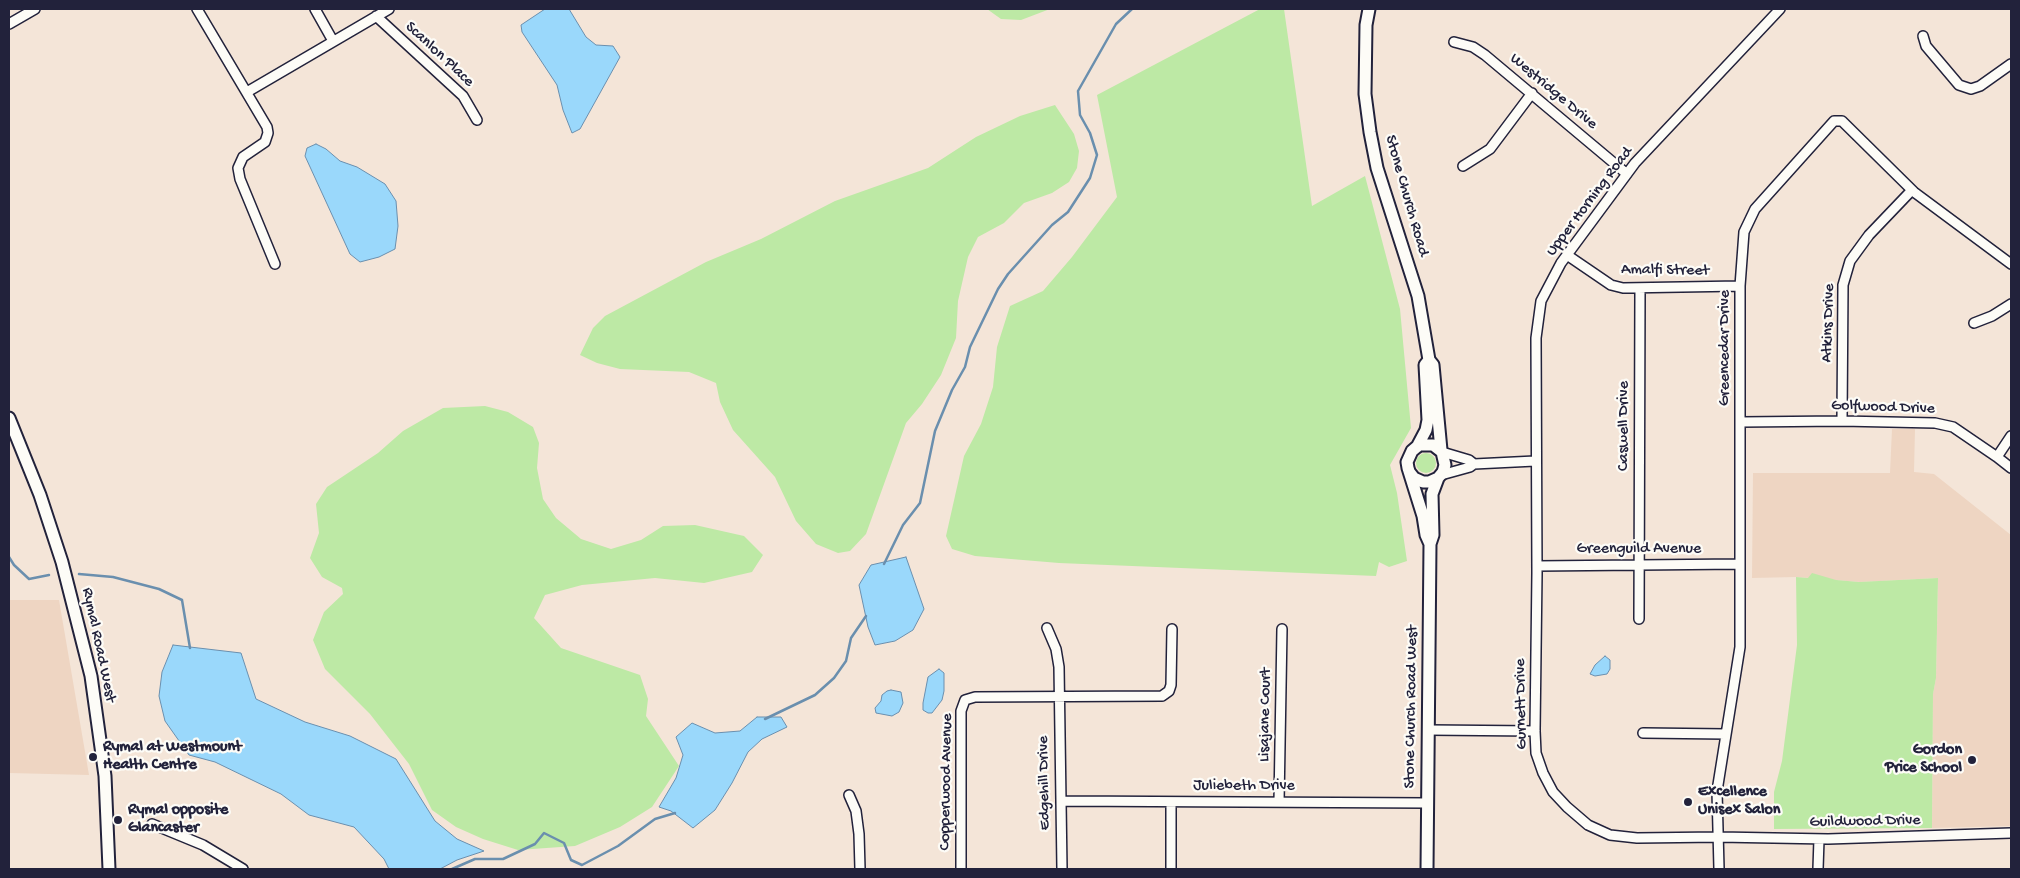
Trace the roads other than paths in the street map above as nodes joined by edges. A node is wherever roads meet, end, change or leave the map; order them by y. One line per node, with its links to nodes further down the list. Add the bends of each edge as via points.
1 (35, 9): 8 (street)
2 (198, 9): 13 (street)
3 (314, 9): 10 (street)
4 (389, 9): 7 (street)
5 (1369, 9): 26 (main road, Stone Church Road, via 1365,94 1370,132 1377,168 1418,296)
6 (1780, 9): 17 (street, Upper Horning Road)
7 (376, 16): 10 (street); 15 (street, Scanlon Place, via 463,96)
8 (9, 24)
9 (1923, 36): 12 (street, via 1926,46 1959,85 1971,89)
10 (333, 40): 13 (street)
11 (1454, 42): 14 (street, Westridge Drive, via 1473,47)
12 (2011, 64)
13 (247, 92): 20 (street, via 268,134 263,145 243,157 238,173)
14 (1532, 94): 16 (street, via 1490,149); 17 (street, Westridge Drive)
15 (477, 120)
16 (1463, 166)
17 (1627, 174): 19 (street, Upper Horning Road)
18 (1912, 190): 21 (street, Greencedar Drive); 22 (street, Greencedar Drive, via 1842,121 1834,121 1755,209 1744,232); 28 (street, Atkins Drive, via 1869,235 1850,261 1843,285)
19 (1567, 255): 23 (street, Amalfi Street, via 1611,284); 35 (street, Upper Horning Road, via 1540,301 1536,338)
20 (275, 264)
21 (2011, 264)
22 (1740, 286): 23 (street, Amalfi Street); 29 (street, Greencedar Drive)
23 (1640, 288): 42 (street, Caswell Drive)
24 (2011, 304): 25 (street)
25 (1974, 323)
26 (1429, 360): 32 (main road, Stone Church Road, via 1424,365 1428,420); 33 (main road, Stone Church Road, via 1433,365)
27 (9, 418): 31 (main road, Rymal Road West)
28 (1842, 421): 29 (street, Golfwood Drive); 34 (street, Golfwood Drive, via 1935,423 1953,427)
29 (1741, 422): 41 (street, Greencedar Drive)
30 (2011, 436): 34 (street)
31 (13, 438): 62 (main road, Rymal Road West, via 40,495 62,562 90,676 105,776)
32 (1417, 446): 33 (main road, via 1429,444); 38 (main road, via 1408,459)
33 (1442, 451): 36 (street); 39 (main road, via 1445,466)
34 (1998, 457): 37 (street, Golfwood Drive)
35 (1535, 461): 36 (street); 43 (street, Gurnett Drive)
36 (1474, 464): 39 (street)
37 (2011, 468)
38 (1410, 473): 39 (main road, via 1423,482); 40 (main road)
39 (1440, 477): 40 (main road, via 1432,494 1434,535)
40 (1430, 544): 49 (main road, Stone Church Road West)
41 (1740, 564): 42 (street, Greenguild Avenue); 52 (street, Greencedar Drive, via 1740,647)
42 (1640, 565): 43 (street, Greenguild Avenue); 44 (street, Caswell Drive)
43 (1537, 566): 50 (street, Gurnett Drive)
44 (1639, 619)
45 (1047, 628): 48 (street, Edgehill Drive, via 1057,656)
46 (1172, 629): 48 (street, via 1172,682 1164,695)
47 (1282, 629): 56 (street, Lisajane Court)
48 (1059, 696): 54 (street, Edgehill Drive); 65 (street, Copperwood Avenue, via 975,696 965,700 961,711)
49 (1429, 730): 50 (street); 57 (main road, Stone Church Road West)
50 (1535, 731): 60 (street, Gurnett Drive, via 1536,753 1550,786 1567,808 1588,825 1610,835 1637,838)
51 (1642, 733): 52 (street)
52 (1726, 734): 60 (street, Greencedar Drive, via 1718,791)
53 (849, 795): 64 (street, via 856,811)
54 (1062, 801): 55 (street, Juliebeth Drive); 66 (street, Edgehill Drive)
55 (1171, 802): 56 (street, Juliebeth Drive); 67 (street)
56 (1279, 802): 57 (street, Juliebeth Drive)
57 (1427, 803): 68 (main road, Stone Church Road West)
58 (152, 824): 63 (street, via 203,845)
59 (2011, 833): 61 (street, Guildwood Drive)
60 (1719, 837): 61 (street, Guildwood Drive); 69 (street, Greencedar Drive)
61 (1819, 839): 70 (street)
62 (109, 869)
63 (242, 869)
64 (860, 869)
65 (961, 869)
66 (1062, 869)
67 (1171, 869)
68 (1427, 869)
69 (1719, 869)
70 (1818, 869)

